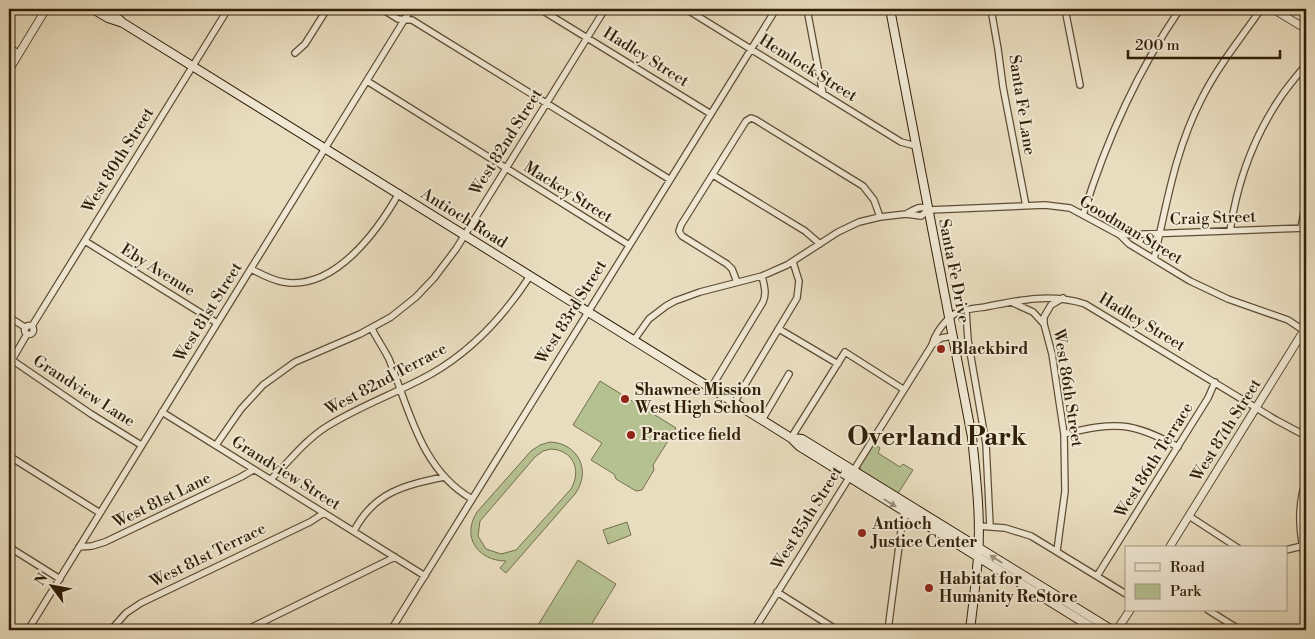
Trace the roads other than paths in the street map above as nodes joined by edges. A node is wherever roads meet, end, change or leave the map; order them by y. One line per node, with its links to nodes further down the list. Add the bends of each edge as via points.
1 (46, 9): 26 (street)
2 (93, 9): 20 (main road, Antioch Road)
3 (107, 9): 20 (main road, Antioch Road)
4 (228, 9): 28 (street, West 80th Street)
5 (327, 9): 25 (street, via 305,44)
6 (382, 9): 19 (street, via 398,19)
7 (411, 9): 19 (street, West 81st Street)
8 (540, 9): 22 (street, Hadley Street)
9 (605, 9): 22 (street, West 82nd Street)
10 (686, 9): 24 (street, Hemlock Street)
11 (776, 9): 24 (street, West 83rd Street)
12 (807, 9): 32 (street)
13 (890, 9): 35 (main road, Santa Fe Drive)
14 (991, 9): 42 (street, Santa Fe Lane, via 1002,87)
15 (1065, 9): 31 (street)
16 (1180, 9): 44 (street, via 1125,102)
17 (1261, 9): 49 (street, via 1218,70 1190,123 1173,171)
18 (1273, 9): 21 (street)
19 (405, 19): 30 (street, West 81st Street); 33 (street, via 412,20)
20 (122, 23): 28 (main road, Antioch Road)
21 (1306, 29)
22 (587, 37): 33 (street, West 82nd Street); 34 (street, Hadley Street)
23 (9, 47): 26 (street)
24 (751, 49): 32 (street, Hemlock Street); 34 (street, West 83rd Street)
25 (295, 53)
26 (19, 54): 29 (street)
27 (1306, 64): 47 (street, via 1268,117 1250,153 1238,189)
28 (193, 66): 36 (main road, Antioch Road); 51 (street, West 80th Street)
29 (9, 70)
30 (367, 81): 36 (street, West 81st Street); 37 (street, Mackey Street)
31 (1080, 85)
32 (823, 94): 35 (street, Hemlock Street, via 901,142)
33 (546, 103): 37 (street, West 82nd Street); 39 (street)
34 (711, 114): 39 (street, West 83rd Street)
35 (916, 146): 43 (main road, Santa Fe Drive)
36 (325, 148): 40 (main road, Antioch Road); 56 (street, West 81st Street)
37 (505, 168): 48 (street, West 82nd Street); 53 (street, Mackey Street)
38 (713, 175): 45 (street, via 751,118 863,186 874,200); 52 (street, via 805,231); 59 (street, via 679,231 727,264)
39 (669, 179): 53 (street, West 83rd Street)
40 (399, 193): 48 (main road, Antioch Road); 56 (street, via 364,243 323,276 304,282 284,283)
41 (1306, 201): 46 (street)
42 (1026, 206): 43 (street, Goodman Street); 44 (street, Goodman Street, via 1054,205)
43 (929, 210): 45 (street, Goodman Street, via 919,207 906,214); 65 (main road, Santa Fe Drive)
44 (1083, 215): 50 (street, Goodman Street)
45 (880, 217): 52 (street, Goodman Street, via 846,227)
46 (1304, 228): 47 (street, Craig Street)
47 (1230, 231): 49 (street, Craig Street)
48 (465, 234): 57 (main road, Antioch Road); 69 (street, West 82nd Street, via 434,278 404,307)
49 (1160, 234): 50 (street, Craig Street); 54 (street)
50 (1120, 235): 54 (street, Goodman Street)
51 (85, 241): 66 (street, Eby Avenue); 68 (street, West 80th Street)
52 (820, 244): 55 (street, Goodman Street)
53 (629, 245): 62 (street, West 83rd Street)
54 (1154, 259): 71 (street, Goodman Street, via 1214,293)
55 (793, 262): 58 (street, Goodman Street); 70 (street, via 799,290)
56 (251, 269): 66 (street, West 81st Street)
57 (530, 276): 62 (main road, Antioch Road); 80 (street, West 82nd Terrace, via 497,321 464,351)
58 (762, 276): 59 (street, Goodman Street); 79 (street, via 766,296)
59 (738, 282): 73 (street, Goodman Street, via 700,292 666,306 649,319)
60 (1063, 298): 61 (street, Hadley Street, via 1038,297); 67 (street, West 86th Street, via 1052,305 1044,317); 78 (street, Hadley Street, via 1093,307)
61 (1011, 302): 63 (street, Hadley Street); 67 (street, via 1033,312)
62 (588, 311): 73 (main road, Antioch Road); 98 (street, West 83rd Street)
63 (966, 311): 65 (street, Hadley Street, via 958,312); 104 (street, via 986,444)
64 (9, 317): 68 (street)
65 (950, 320): 72 (main road, Santa Fe Drive); 74 (street, West 85th Street, via 933,339)
66 (217, 323): 84 (street, West 81st Street)
67 (1044, 324): 86 (street, West 86th Street, via 1052,354)
68 (28, 329): 75 (street, West 80th Street)
69 (372, 329): 80 (street, via 388,357); 90 (street, West 82nd Street, via 311,354 278,373 246,403)
70 (779, 329): 76 (street); 82 (street)
71 (1306, 330): 83 (street, West 87th Street)
72 (953, 336): 74 (street, via 941,338); 103 (main road, Santa Fe Drive, via 972,437)
73 (634, 340): 79 (main road, Antioch Road)
74 (932, 345): 81 (street, West 85th Street)
75 (10, 362): 89 (street, Grandview Lane)
76 (838, 364): 81 (street, via 845,352); 88 (street)
77 (790, 374): 85 (street)
78 (1215, 382): 83 (street, Hadley Street); 91 (street, West 86th Terrace)
79 (711, 388): 82 (main road, Antioch Road)
80 (400, 389): 95 (street, via 422,444); 96 (street, West 82nd Terrace, via 326,426)
81 (903, 389): 94 (street, West 85th Street)
82 (734, 402): 85 (main road, Antioch Road)
83 (1256, 408): 87 (street, Hadley Street); 102 (street, West 87th Street)
84 (162, 412): 89 (street, West 81st Street); 90 (street, Grandview Street)
85 (762, 420): 88 (main road, Antioch Road)
86 (1064, 434): 91 (street, via 1101,426 1125,426 1150,432); 113 (street, West 86th Street, via 1065,491)
87 (1306, 436)
88 (791, 438): 94 (main road, Antioch Road)
89 (141, 445): 100 (street, West 81st Street)
90 (216, 446): 93 (street, Grandview Street)
91 (1178, 447): 118 (street, West 86th Terrace)
92 (9, 456): 100 (street)
93 (254, 470): 96 (street, Grandview Street); 110 (street, West 81st Lane, via 106,542)
94 (851, 473): 99 (main road, Antioch Road); 120 (street, West 85th Street)
95 (444, 477): 98 (street); 105 (street, via 407,485 388,494 369,510)
96 (270, 479): 101 (street, Grandview Street)
97 (1306, 480): 108 (street, via 1299,519)
98 (472, 499): 117 (street, West 83rd Street)
99 (909, 510): 111 (main road, Antioch Road); 115 (main road, Antioch Road); 130 (street, via 902,523)
100 (100, 512): 110 (street, West 81st Street)
101 (324, 513): 105 (street, Grandview Street); 125 (street, West 81st Terrace, via 141,603 126,613)
102 (1189, 516): 106 (street, West 87th Street); 107 (street)
103 (978, 526): 104 (street); 111 (main road, Santa Fe Drive)
104 (990, 526): 113 (street, via 1031,536)
105 (354, 531): 114 (street, Grandview Street)
106 (1170, 546)
107 (1235, 546)
108 (1302, 546): 112 (street); 116 (street)
109 (9, 547): 119 (street)
110 (79, 547): 119 (street, West 81st Street)
111 (978, 548): 115 (main road, Santa Fe Drive); 133 (main road, Antioch Road, one-way to 111)
112 (1288, 550)
113 (1057, 551): 118 (street)
114 (395, 557): 117 (street); 126 (street)
115 (978, 557): 131 (main road, Santa Fe Drive); 132 (main road, Antioch Road)
116 (1306, 565)
117 (425, 576): 127 (street, West 83rd Street)
118 (1097, 576): 121 (street)
119 (60, 579): 124 (street, West 81st Street)
120 (777, 592): 128 (street, West 85th Street); 129 (street)
121 (1125, 593)
122 (1129, 612): 134 (street)
123 (1211, 612): 135 (street)
124 (28, 630)
125 (111, 630)
126 (246, 630)
127 (391, 630)
128 (754, 630)
129 (837, 630)
130 (888, 630)
131 (970, 630)
132 (1096, 630)
133 (1112, 630)
134 (1117, 630)
135 (1240, 630)

